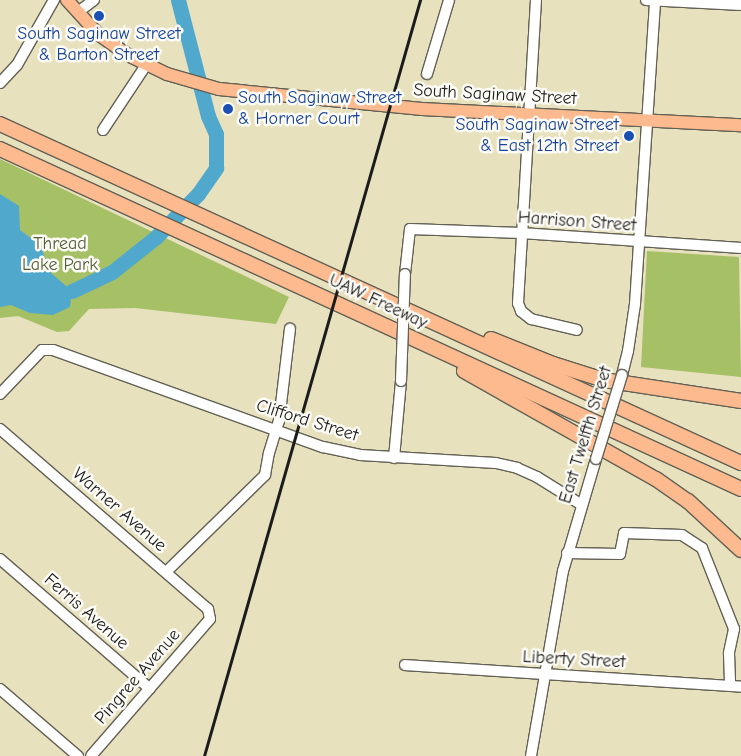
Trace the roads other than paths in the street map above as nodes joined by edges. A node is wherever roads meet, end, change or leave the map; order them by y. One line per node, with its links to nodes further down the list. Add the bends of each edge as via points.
1 (54, 0): 12 (street, via 17,65)
2 (67, 0): 9 (main road, South Saginaw Street)
3 (94, 0): 9 (street)
4 (449, 0): 11 (street)
5 (536, 0): 13 (street)
6 (646, 0): 7 (street)
7 (655, 0): 8 (street); 14 (street, East Twelfth Street)
8 (741, 5)
9 (78, 12): 10 (main road, South Saginaw Street, via 112,45)
10 (146, 65): 13 (main road, South Saginaw Street, via 185,81 219,89 384,106); 17 (street)
11 (427, 74)
12 (0, 83)
13 (529, 114): 14 (main road, South Saginaw Street); 19 (street)
14 (646, 120): 16 (main road, South Saginaw Street); 20 (street, East Twelfth Street)
15 (0, 124): 22 (highway, UAW Freeway)
16 (741, 125)
17 (103, 130)
18 (0, 149): 23 (highway, UAW Freeway)
19 (521, 233): 20 (street, Harrison Street); 25 (street, via 518,303 521,311 531,319); 30 (street, Harrison Street, bridge, via 410,229)
20 (639, 243): 21 (street, Harrison Street); 34 (street, East Twelfth Street, bridge, via 633,325 622,375)
21 (741, 248)
22 (391, 303): 27 (highway, via 604,380); 31 (highway, UAW Freeway)
23 (372, 320): 32 (highway, UAW Freeway); 33 (highway, via 644,471)
24 (290, 329): 29 (street)
25 (577, 330)
26 (0, 394): 29 (street, Clifford Street, via 42,350 52,350)
27 (741, 401)
28 (0, 429): 39 (street, Warner Avenue)
29 (276, 430): 30 (street, Clifford Street, via 323,447); 39 (street, via 265,475)
30 (394, 458): 34 (street, Clifford Street, via 507,465 532,474)
31 (741, 463)
32 (741, 489)
33 (688, 501): 35 (highway); 38 (highway)
34 (582, 505): 36 (street, East Twelfth Street)
35 (741, 550)
36 (568, 553): 42 (street, East Twelfth Street); 43 (street, via 620,554 624,533 682,535 702,548 734,629 729,653)
37 (0, 559): 46 (street, Ferris Avenue)
38 (741, 560)
39 (166, 572): 40 (street, Warner Avenue, via 208,608)
40 (210, 619): 46 (street, Pingree Avenue)
41 (405, 664): 42 (street, Liberty Street)
42 (545, 676): 43 (street, Liberty Street); 49 (street, East Twelfth Street)
43 (730, 685): 44 (street, Liberty Street)
44 (741, 687)
45 (0, 689): 47 (street)
46 (150, 689): 48 (street, Pingree Avenue)
47 (78, 756)
48 (91, 756)
49 (531, 756)

